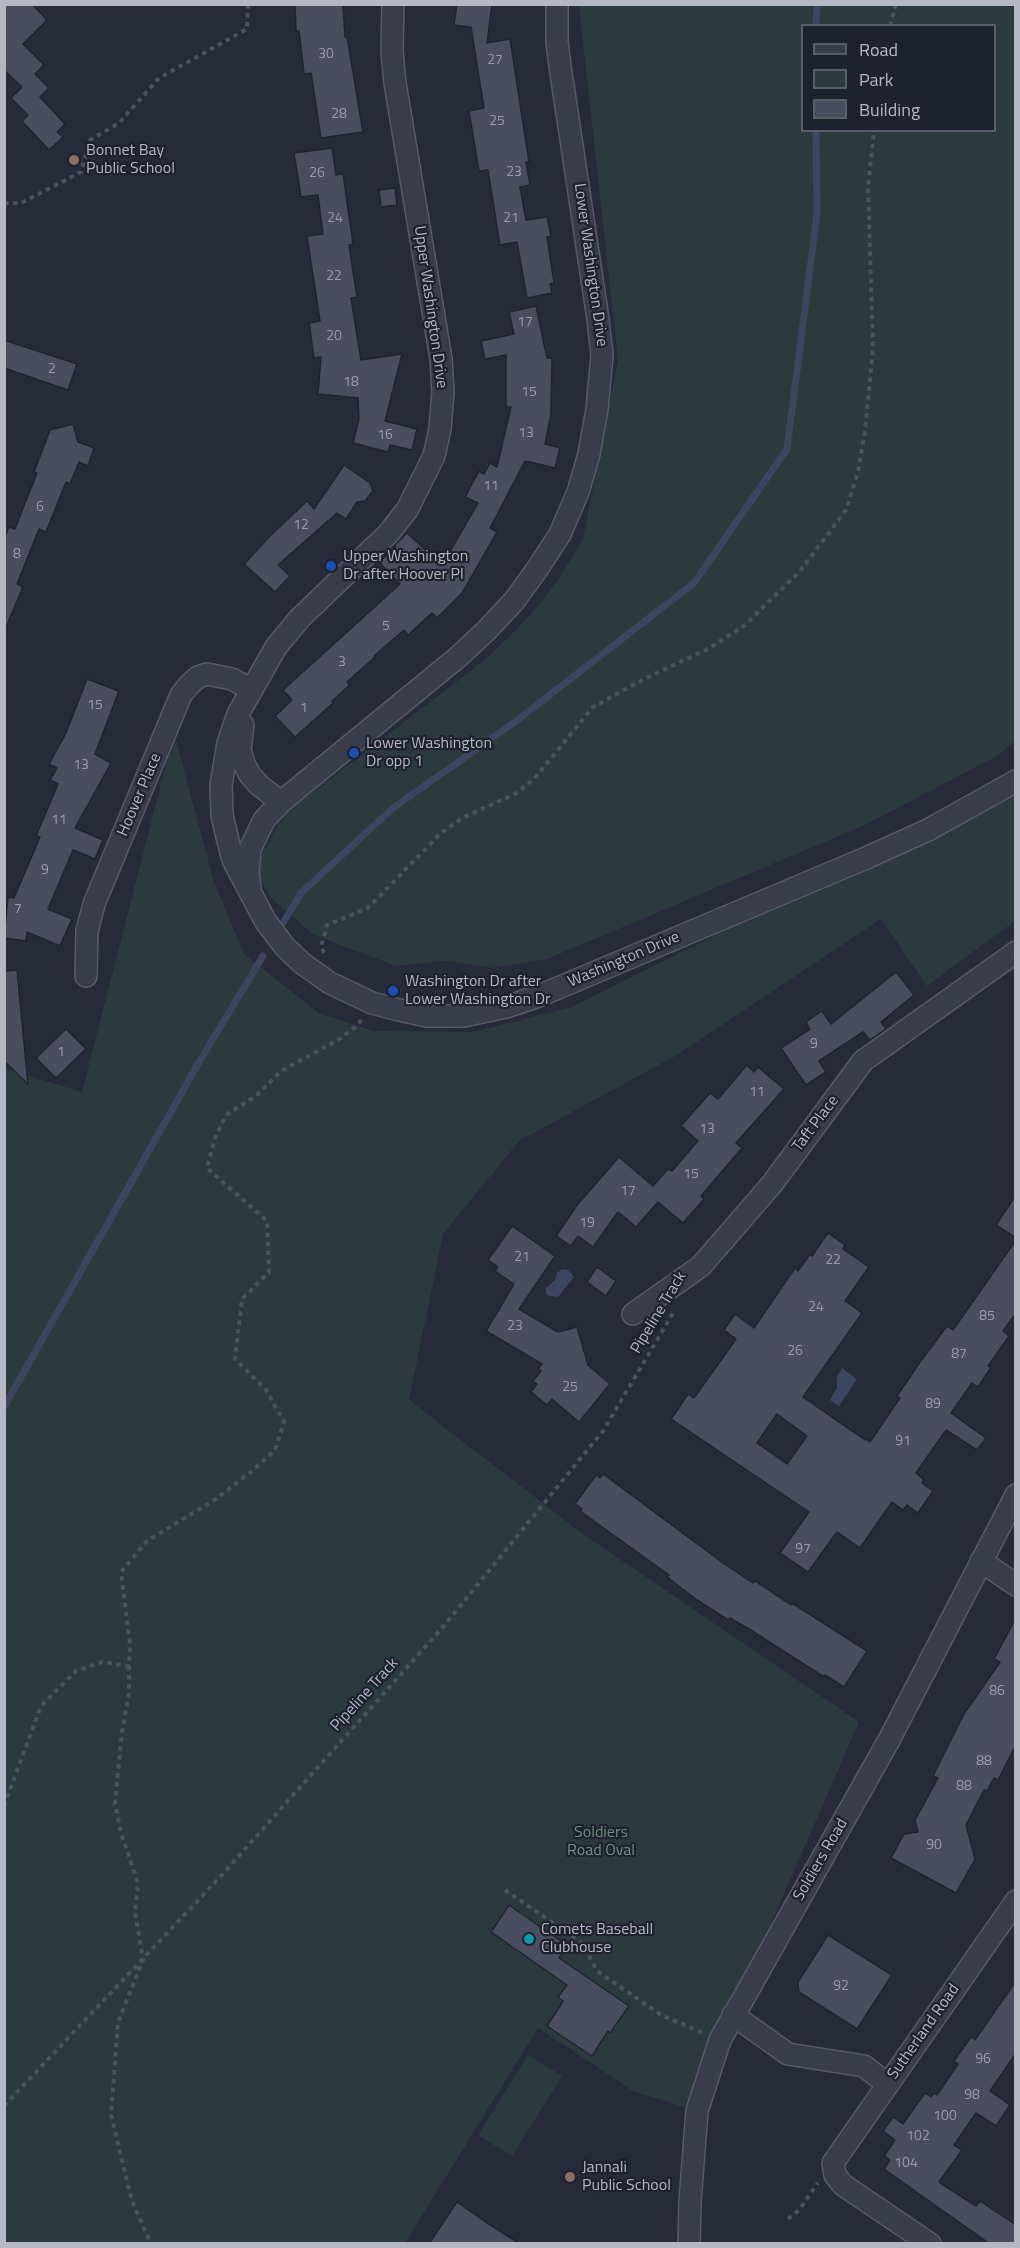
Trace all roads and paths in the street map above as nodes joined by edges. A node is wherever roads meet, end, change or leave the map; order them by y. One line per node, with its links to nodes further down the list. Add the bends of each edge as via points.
1 (248, 4): 7 (path, via 247,29 159,78 119,123 90,140 81,172 21,202)
2 (393, 4): 8 (street, Upper Washington Drive, via 395,83 441,359 440,429 434,456 407,510 388,534 300,618 276,647)
3 (557, 4): 10 (street, Lower Washington Drive, via 560,66 602,355 597,409 578,492 560,534 538,568 487,630)
4 (896, 4): 5 (path)
5 (891, 24)
6 (874, 132): 14 (path, via 868,187 873,349 860,461 846,510 800,571 744,625 708,650 592,707 534,779 515,794 464,817 441,833 368,908 327,925 321,947 328,960)
7 (4, 203)
8 (252, 690): 10 (street, via 240,749 250,775); 11 (street, Upper Washington Drive, via 228,743 221,785 222,815 233,860); 13 (street, Hoover Place, via 232,679 207,674 198,677 181,696 94,904 87,931)
9 (1016, 781): 15 (street, Washington Drive, via 887,849 539,996 464,1016 427,1016)
10 (281, 802): 11 (street, Lower Washington Drive, via 264,820 250,849 248,873)
11 (252, 893): 14 (street, Washington Drive, via 266,922 285,947)
12 (1016, 952): 17 (street, Taft Place, via 863,1061 772,1184 701,1266)
13 (86, 976)
14 (330, 983): 15 (street, Washington Drive)
15 (372, 1003): 21 (path, via 357,1026 281,1071 256,1096 226,1115 215,1138 207,1168 267,1221 269,1272 242,1299 235,1359 266,1390 284,1422 275,1450 252,1472 147,1541 121,1572)
16 (676, 1307): 25 (path, Pipeline Track, via 603,1431 442,1627)
17 (633, 1314)
18 (1016, 1495): 19 (street, Soldiers Road)
19 (981, 1561): 20 (street); 26 (street, Soldiers Road, via 889,1740)
20 (1016, 1585)
21 (129, 1666): 22 (path, via 102,1662 76,1671 41,1706); 25 (path, via 115,1803 138,1883 135,1912)
22 (4, 1806)
23 (505, 1890): 27 (path, via 582,1943 597,1971 661,2015)
24 (1016, 1901): 28 (street, Sutherland Road)
25 (143, 1960): 29 (path, Pipeline Track); 32 (path, via 118,2022 111,2115 132,2201)
26 (733, 2015): 27 (street, Soldiers Road); 28 (street, via 788,2054 864,2066)
27 (720, 2040): 33 (street, Soldiers Road, via 698,2111)
28 (887, 2084): 30 (street, Sutherland Road)
29 (4, 2106)
30 (833, 2163): 31 (path); 34 (street, via 835,2175 843,2185)
31 (788, 2219)
32 (151, 2244)
33 (689, 2244)
34 (930, 2244)

